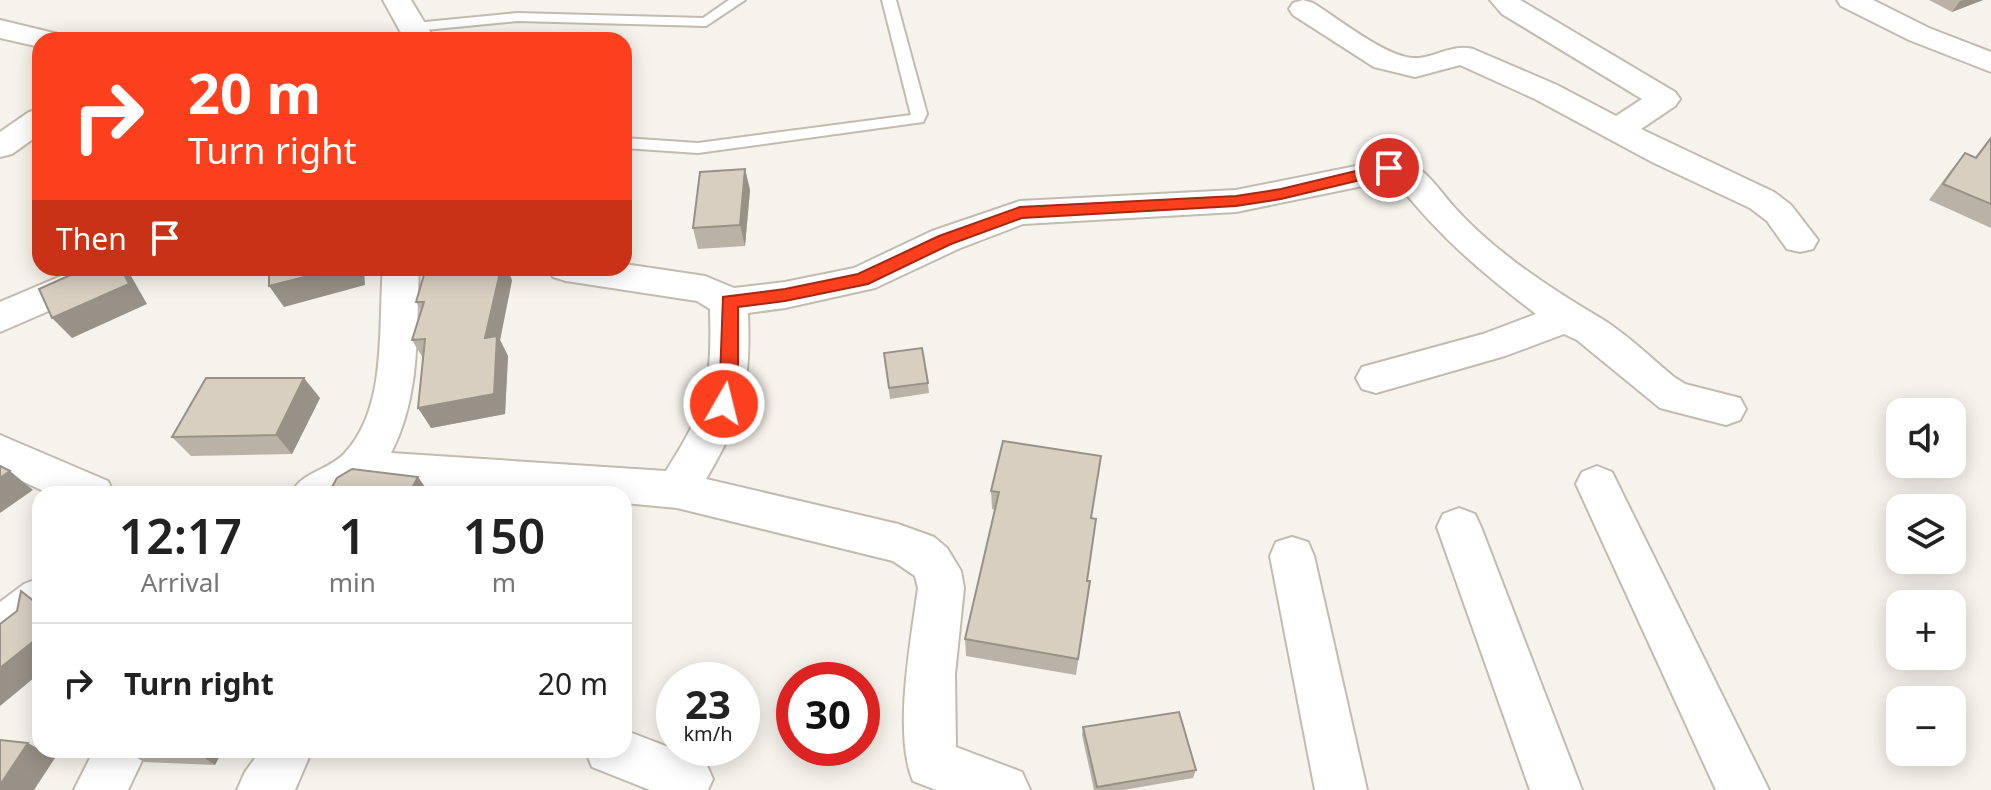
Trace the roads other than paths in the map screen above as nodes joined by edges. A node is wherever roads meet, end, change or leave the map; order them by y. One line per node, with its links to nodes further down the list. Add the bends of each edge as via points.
1 (397, 0): 8 (street)
2 (738, 0): 9 (lane, via 706,22 517,17)
3 (889, 0): 14 (lane, via 917,119 698,148)
4 (1504, 0): 13 (street, via 1664,99)
5 (1851, 0): 11 (street)
6 (1303, 9): 13 (street, via 1385,61 1415,68 1466,57)
7 (0, 29): 10 (street)
8 (417, 32)
9 (430, 32)
10 (32, 36)
11 (1991, 63)
12 (32, 125): 15 (street)
13 (1618, 130): 16 (street, via 1762,200)
14 (632, 144)
15 (0, 147)
16 (1800, 240)
17 (96, 276): 21 (street)
18 (411, 276): 26 (street, via 387,419)
19 (619, 276): 20 (street, via 705,289)
20 (729, 302): 22 (street, via 862,279 1020,213 1236,201 1389,168 1409,175 1484,255); 32 (street, via 724,404)
21 (0, 318)
22 (1566, 318): 23 (street, via 1491,346); 24 (street, via 1590,330 1674,397)
23 (1376, 378)
24 (1726, 409)
25 (0, 452): 28 (street)
26 (359, 467): 29 (street); 30 (street)
27 (1597, 484): 46 (street)
28 (75, 486)
29 (326, 486)
30 (627, 486)
31 (632, 486): 32 (street)
32 (677, 490): 43 (street, via 918,551 938,571 941,588 931,674 931,763)
33 (1459, 527): 45 (street)
34 (1292, 556): 44 (street)
35 (32, 605): 36 (street)
36 (0, 629)
37 (118, 758): 41 (street)
38 (283, 758): 42 (street)
39 (631, 758): 40 (street)
40 (687, 779)
41 (100, 790)
42 (263, 790)
43 (1004, 790)
44 (1341, 790)
45 (1556, 790)
46 (1743, 790)

